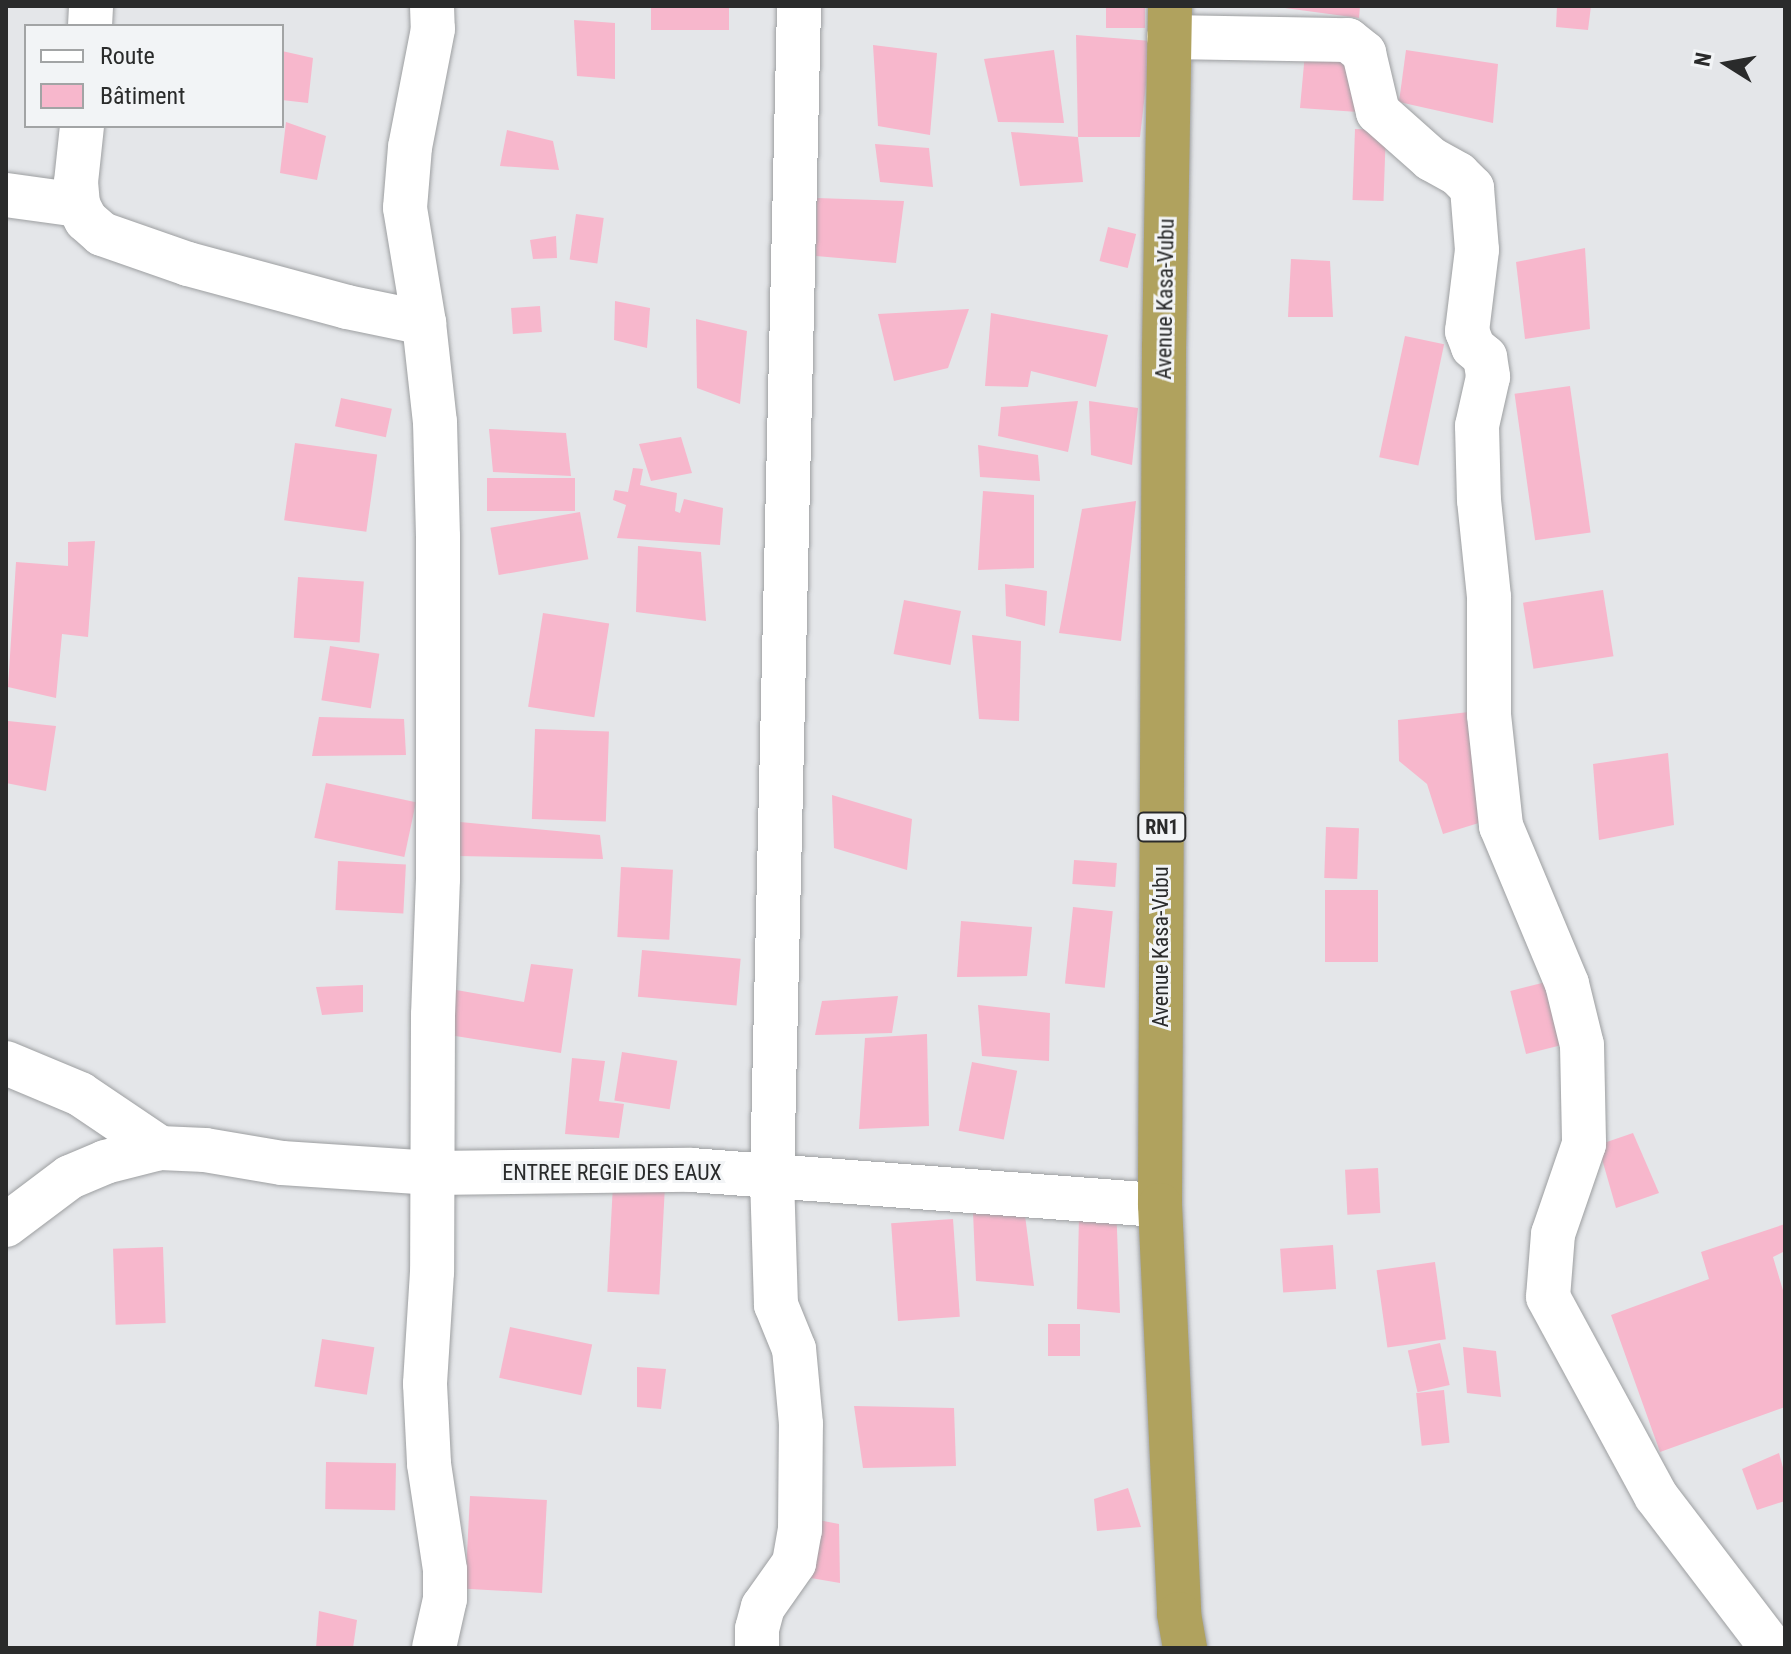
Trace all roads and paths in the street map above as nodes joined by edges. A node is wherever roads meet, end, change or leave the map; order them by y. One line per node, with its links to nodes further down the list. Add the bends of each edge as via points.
1 (432, 6): 7 (street, via 433,29 410,147 405,208)
2 (799, 6): 11 (street)
3 (1169, 21): 12 (highway, Avenue Kasa-Vubu / RN1); 17 (street, via 1348,40 1364,53 1378,112 1472,188 1477,250 1467,331 1473,347 1485,357 1488,377 1477,426 1479,500 1489,597 1489,715 1501,826 1567,984 1582,1045 1584,1144 1553,1234 1548,1297 1656,1496)
4 (82, 128): 6 (street)
5 (6, 195): 6 (street)
6 (78, 205): 7 (street, via 102,234 144,249 347,307)
7 (424, 323): 10 (street, via 435,422 438,537)
8 (6, 1063): 9 (street, via 80,1094)
9 (160, 1148): 10 (street, ENTREE REGIE DES EAUX); 13 (street, via 70,1177)
10 (433, 1173): 11 (street, ENTREE REGIE DES EAUX, via 691,1170); 14 (street, via 425,1384 429,1464 445,1570 445,1599)
11 (772, 1178): 12 (street, ENTREE REGIE DES EAUX); 15 (street, via 776,1305 794,1349 801,1424 800,1530 794,1563 763,1607)
12 (1160, 1205): 16 (highway, Avenue Kasa-Vubu / RN1, via 1179,1614)
13 (6, 1225)
14 (434, 1648)
15 (757, 1648)
16 (1185, 1648)
17 (1772, 1648)

